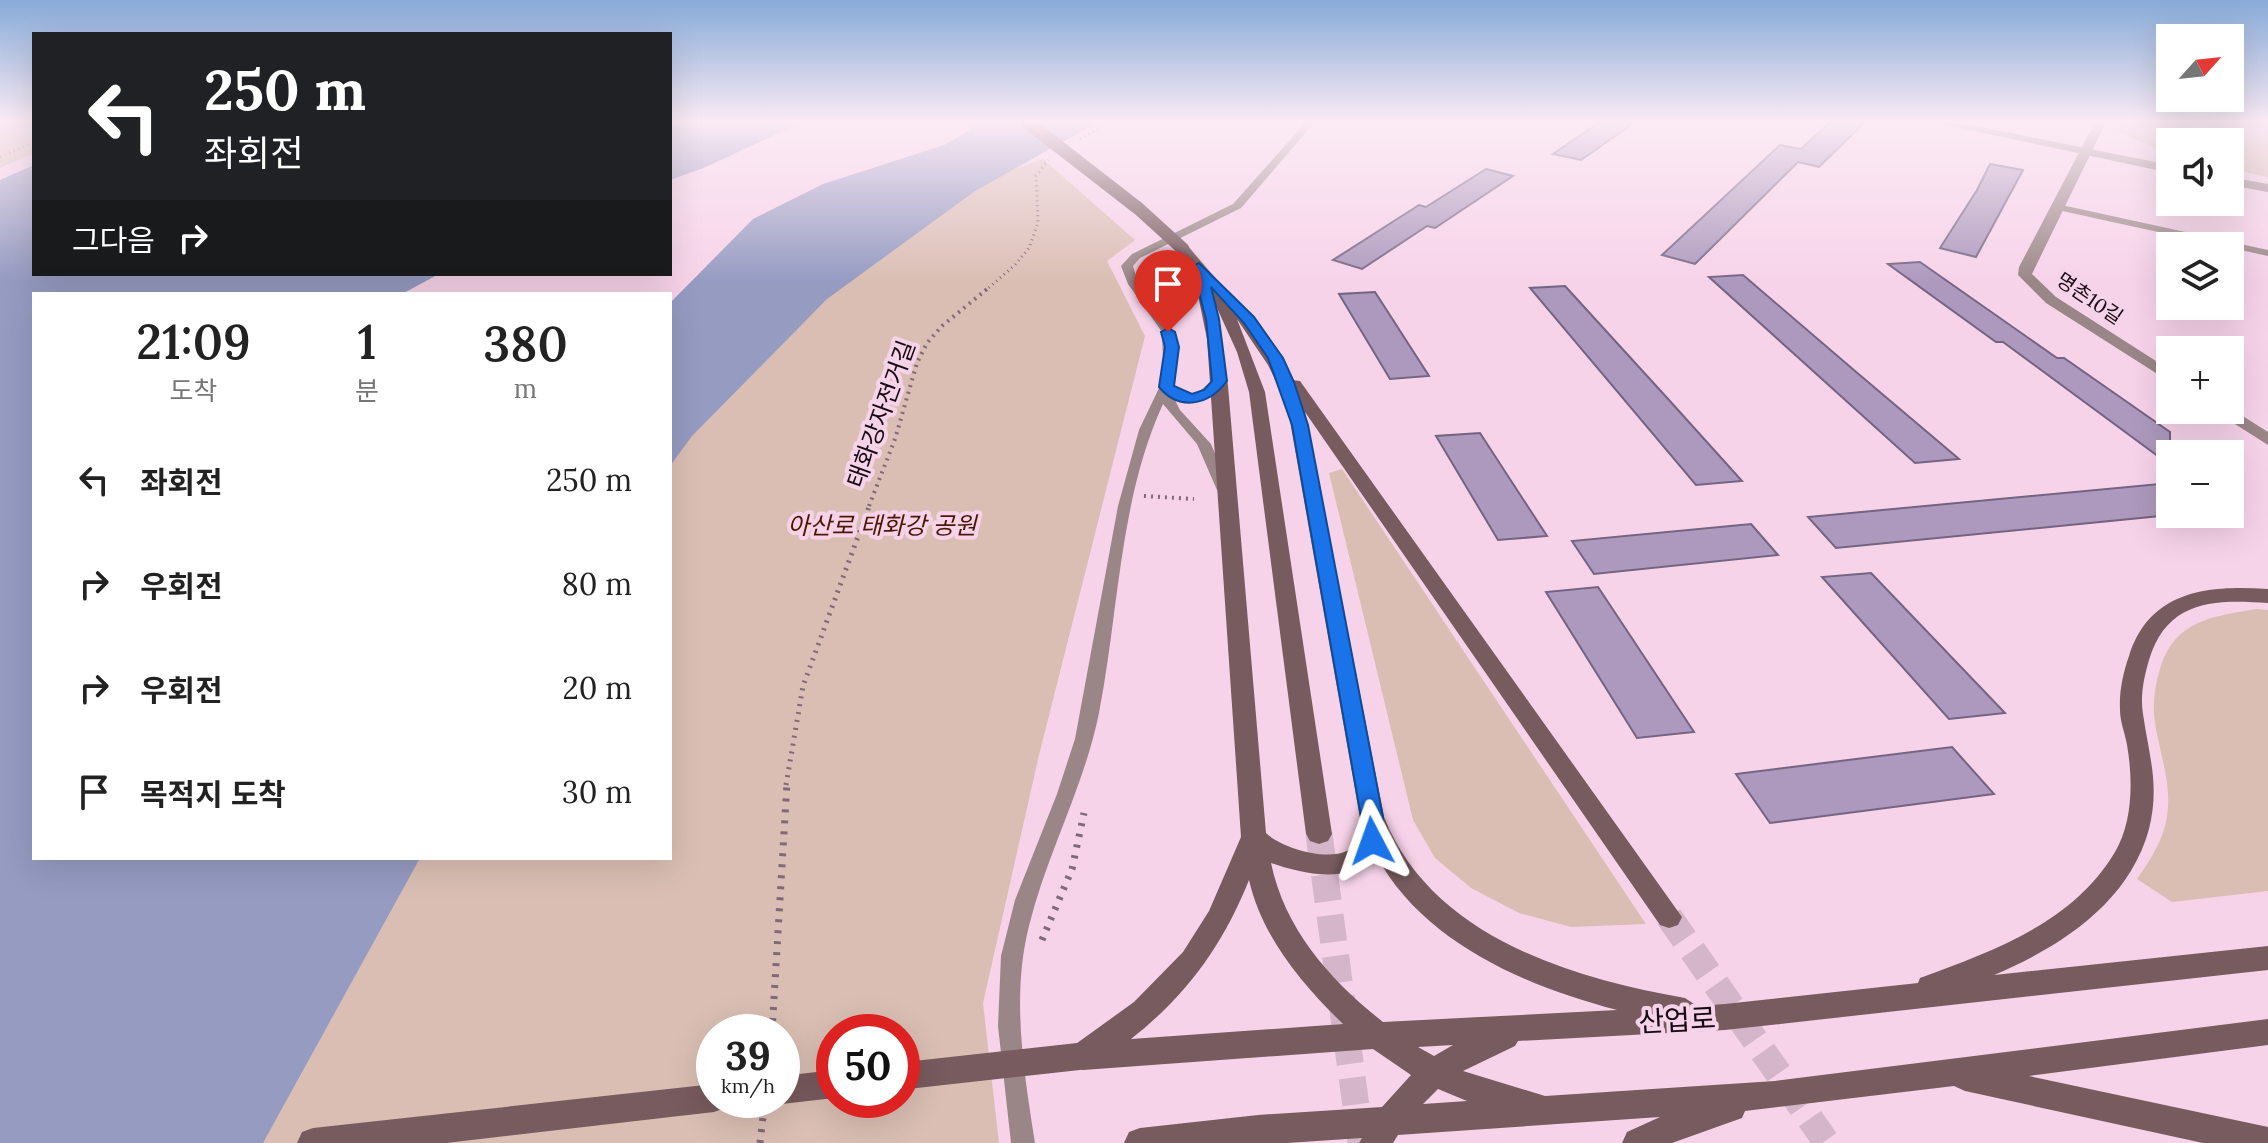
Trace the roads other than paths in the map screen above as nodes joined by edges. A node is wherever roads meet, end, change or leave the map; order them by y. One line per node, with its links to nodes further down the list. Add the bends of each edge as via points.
1 (1096, 175): 8 (main road, bridge)
2 (1264, 175): 12 (lane, via 1237,206 1136,256 1127,266 1128,277 1168,332 1172,347)
3 (2074, 175): 6 (street, 명촌10길)
4 (2244, 184): 5 (street)
5 (2268, 188)
6 (2057, 207): 7 (lane); 10 (street, 명촌10길, via 2025,275 2051,300)
7 (2268, 253)
8 (1191, 258): 9 (main road, via 1249,320); 11 (main road, via 1212,319); 18 (main road, via 1230,316 1257,392)
9 (1275, 358): 17 (main road, via 1300,425); 20 (main road)
10 (2156, 368)
11 (1219, 381): 12 (lane, via 1210,393 1192,399); 15 (main road)
12 (1166, 387): 15 (lane, via 1170,404 1206,448); 37 (lane, via 1152,411 1131,479 1078,761 1026,899 1012,957 1016,1100)
13 (2243, 424): 14 (street)
14 (2268, 440)
15 (1226, 498): 19 (main road)
16 (2268, 596): 22 (main road, via 2199,598 2157,619 2144,637 2131,713 2140,748 2142,806 2124,859 2106,885 2074,917 2029,948)
17 (1372, 817): 19 (main road, via 1372,841 1363,853 1343,862 1287,859); 23 (main road, via 1387,854 1410,884 1442,915 1499,954 1563,982 1637,1004)
18 (1319, 834)
19 (1254, 837): 26 (main road, via 1265,890 1288,939 1327,990); 27 (main road, via 1195,958 1129,1026)
20 (1669, 917)
21 (2268, 958): 22 (main road, 산업로)
22 (1900, 998): 23 (main road, 산업로)
23 (1725, 1017): 24 (main road, 산업로)
24 (1531, 1028): 26 (main road, 산업로); 28 (main road, via 1475,1047)
25 (2268, 1032): 30 (main road)
26 (1377, 1036): 27 (main road, 산업로); 28 (main road)
27 (1083, 1056): 29 (main road, 산업로, bridge)
28 (1432, 1071): 33 (main road, via 1490,1096); 34 (main road)
29 (920, 1074)
30 (1950, 1074): 31 (main road); 35 (main road)
31 (1775, 1095): 33 (main road); 39 (main road, via 1690,1119)
32 (696, 1100): 36 (main road)
33 (1558, 1110): 34 (main road)
34 (1382, 1132): 38 (main road, via 1258,1130)
35 (2268, 1142)
36 (313, 1143)
37 (1023, 1143)
38 (1140, 1143)
39 (1638, 1143)

